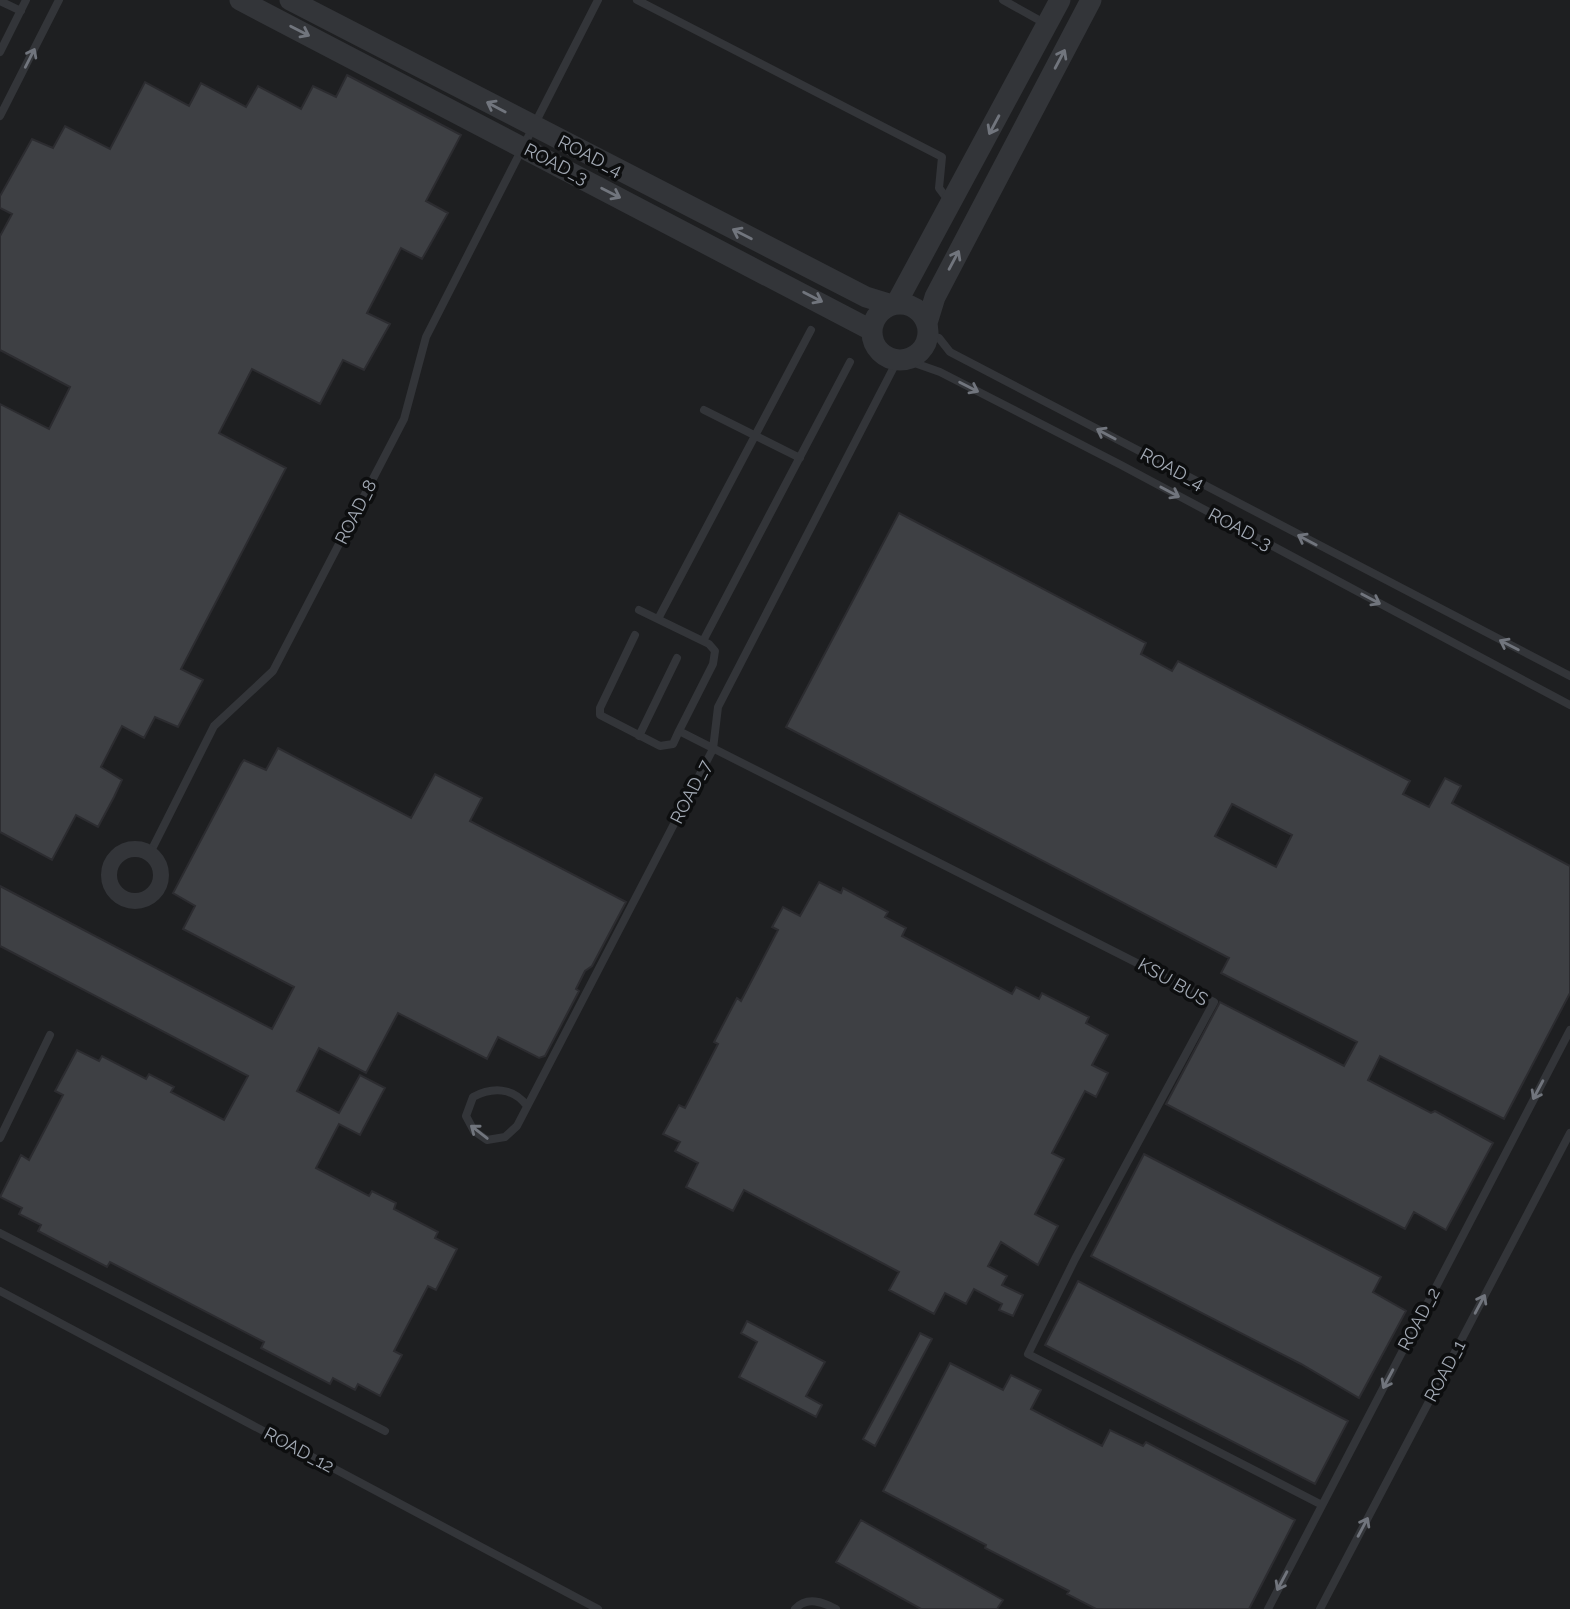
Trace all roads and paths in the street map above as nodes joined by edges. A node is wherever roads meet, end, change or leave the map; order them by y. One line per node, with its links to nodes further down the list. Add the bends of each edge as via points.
1 (26, 0): 11 (lane)
2 (59, 0): 14 (lane, one-way to 2)
3 (240, 0): 16 (street, ROAD_3, one-way to 16)
4 (290, 0): 15 (street, ROAD_4, one-way to 4)
5 (598, 0): 15 (lane, ROAD_8)
6 (637, 0): 17 (lane, via 942,157 939,188)
7 (1003, 0): 12 (lane)
8 (1060, 0): 12 (street)
9 (1091, 0): 19 (street, one-way to 9, via 935,298)
10 (0, 1): 11 (lane)
11 (21, 11): 13 (lane)
12 (1047, 25): 17 (street, one-way to 17)
13 (0, 52)
14 (0, 116)
15 (532, 126): 16 (lane, ROAD_8); 18 (street, ROAD_4, one-way to 15, via 866,297)
16 (522, 147): 21 (street, ROAD_3, one-way to 21); 37 (lane, ROAD_8, via 426,337 404,419 273,671 214,726)
17 (952, 205): 18 (street)
18 (894, 305): 19 (street, via 916,309); 21 (street, via 878,314)
19 (928, 328): 22 (street, via 921,351); 32 (lane, ROAD_4, one-way to 19, via 950,352)
20 (811, 330): 25 (lane)
21 (871, 330): 22 (street, via 875,347 889,359)
22 (902, 360): 33 (lane, ROAD_3, one-way to 33, via 940,372 1109,459); 36 (lane, ROAD_7, via 722,697)
23 (850, 362): 26 (lane)
24 (704, 411): 25 (lane)
25 (755, 435): 26 (lane); 28 (lane)
26 (800, 458): 30 (lane)
27 (639, 610): 28 (lane)
28 (658, 619): 30 (lane)
29 (635, 635): 35 (lane, via 600,715)
30 (703, 641): 34 (lane, via 715,651 713,664)
31 (677, 658): 35 (lane)
32 (1570, 676)
33 (1570, 705)
34 (679, 731): 35 (lane, via 667,747); 36 (lane, KSU BUS)
35 (639, 736)
36 (713, 749): 40 (lane, ROAD_7); 46 (lane, KSU BUS, via 1214,1002 1028,1354)
37 (150, 853)
38 (1570, 1030): 46 (lane, ROAD_2, one-way to 46)
39 (50, 1035): 42 (lane)
40 (527, 1105): 40 (lane, ROAD_7, one-way to 40, via 512,1133 499,1139 478,1135 466,1116 473,1097 491,1090 514,1093)
41 (1570, 1132): 51 (lane, ROAD_1, one-way to 41)
42 (0, 1138)
43 (0, 1233): 45 (lane)
44 (0, 1291): 47 (lane, ROAD_12)
45 (385, 1431)
46 (1322, 1505): 50 (lane, ROAD_2, one-way to 50)
47 (598, 1609)
48 (795, 1609): 49 (lane, via 820,1601)
49 (836, 1609)
50 (1268, 1609)
51 (1320, 1609)

